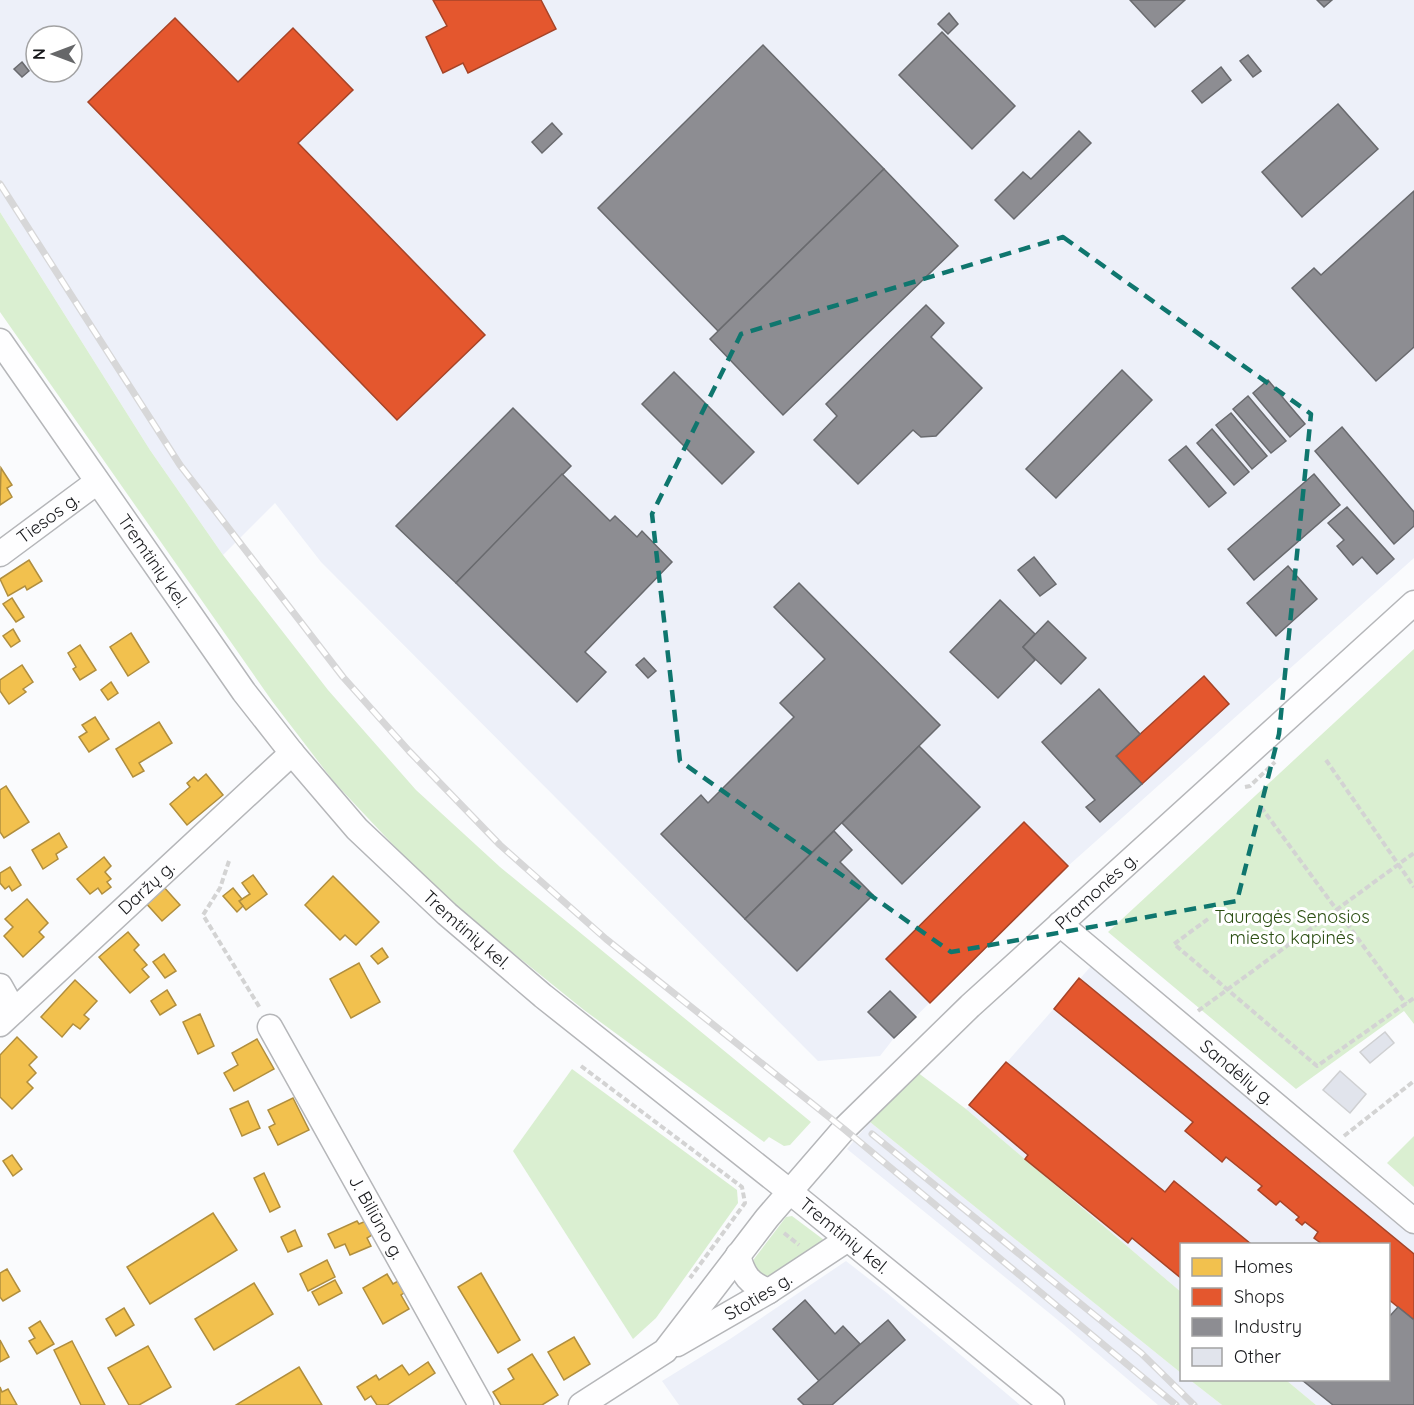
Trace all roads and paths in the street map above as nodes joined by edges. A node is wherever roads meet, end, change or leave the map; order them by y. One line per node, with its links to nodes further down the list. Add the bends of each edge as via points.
1 (0, 341): 2 (street, Tremtinių kel.)
2 (97, 482): 3 (street, Tiesos g.); 5 (street, Tremtinių kel., via 244,692)
3 (0, 554)
4 (1414, 603): 14 (street, Pramonės g.)
5 (292, 753): 19 (street, Daržų g.); 25 (street, Tremtinių kel., via 357,829 447,914 594,1037)
6 (1326, 760): 10 (path)
7 (1261, 807): 12 (path)
8 (1414, 853): 10 (path)
9 (229, 861): 21 (path, via 220,888 202,915)
10 (1398, 864): 11 (path); 12 (path)
11 (1414, 887)
12 (1335, 910): 16 (path); 18 (path)
13 (1208, 919): 16 (path, via 1174,945)
14 (1060, 924): 20 (street, Sandėlių g.); 25 (street, Pramonės g., via 903,1070)
15 (0, 986): 19 (street)
16 (1227, 990): 18 (path, via 1317,1066); 20 (path)
17 (1414, 998): 18 (path)
18 (1406, 1004)
19 (7, 1017)
20 (1180, 1024): 24 (street, Sandėlių g.)
21 (270, 1027): 32 (street, J. Biliūno g.)
22 (581, 1066): 29 (path, via 742,1187 745,1203)
23 (1414, 1081): 24 (path)
24 (1328, 1148): 26 (street, Sandėlių g.)
25 (789, 1191): 27 (street, Tremtinių kel.); 28 (street, Stoties g.)
26 (1414, 1221)
27 (848, 1239): 30 (street, Stoties g.); 34 (street, Tremtinių kel.)
28 (738, 1255): 30 (street, via 742,1273); 31 (street, Stoties g.)
29 (684, 1286)
30 (769, 1291): 31 (street, Stoties g.)
31 (665, 1351): 33 (street, Stoties g.)
32 (482, 1405)
33 (581, 1405)
34 (1052, 1405)

